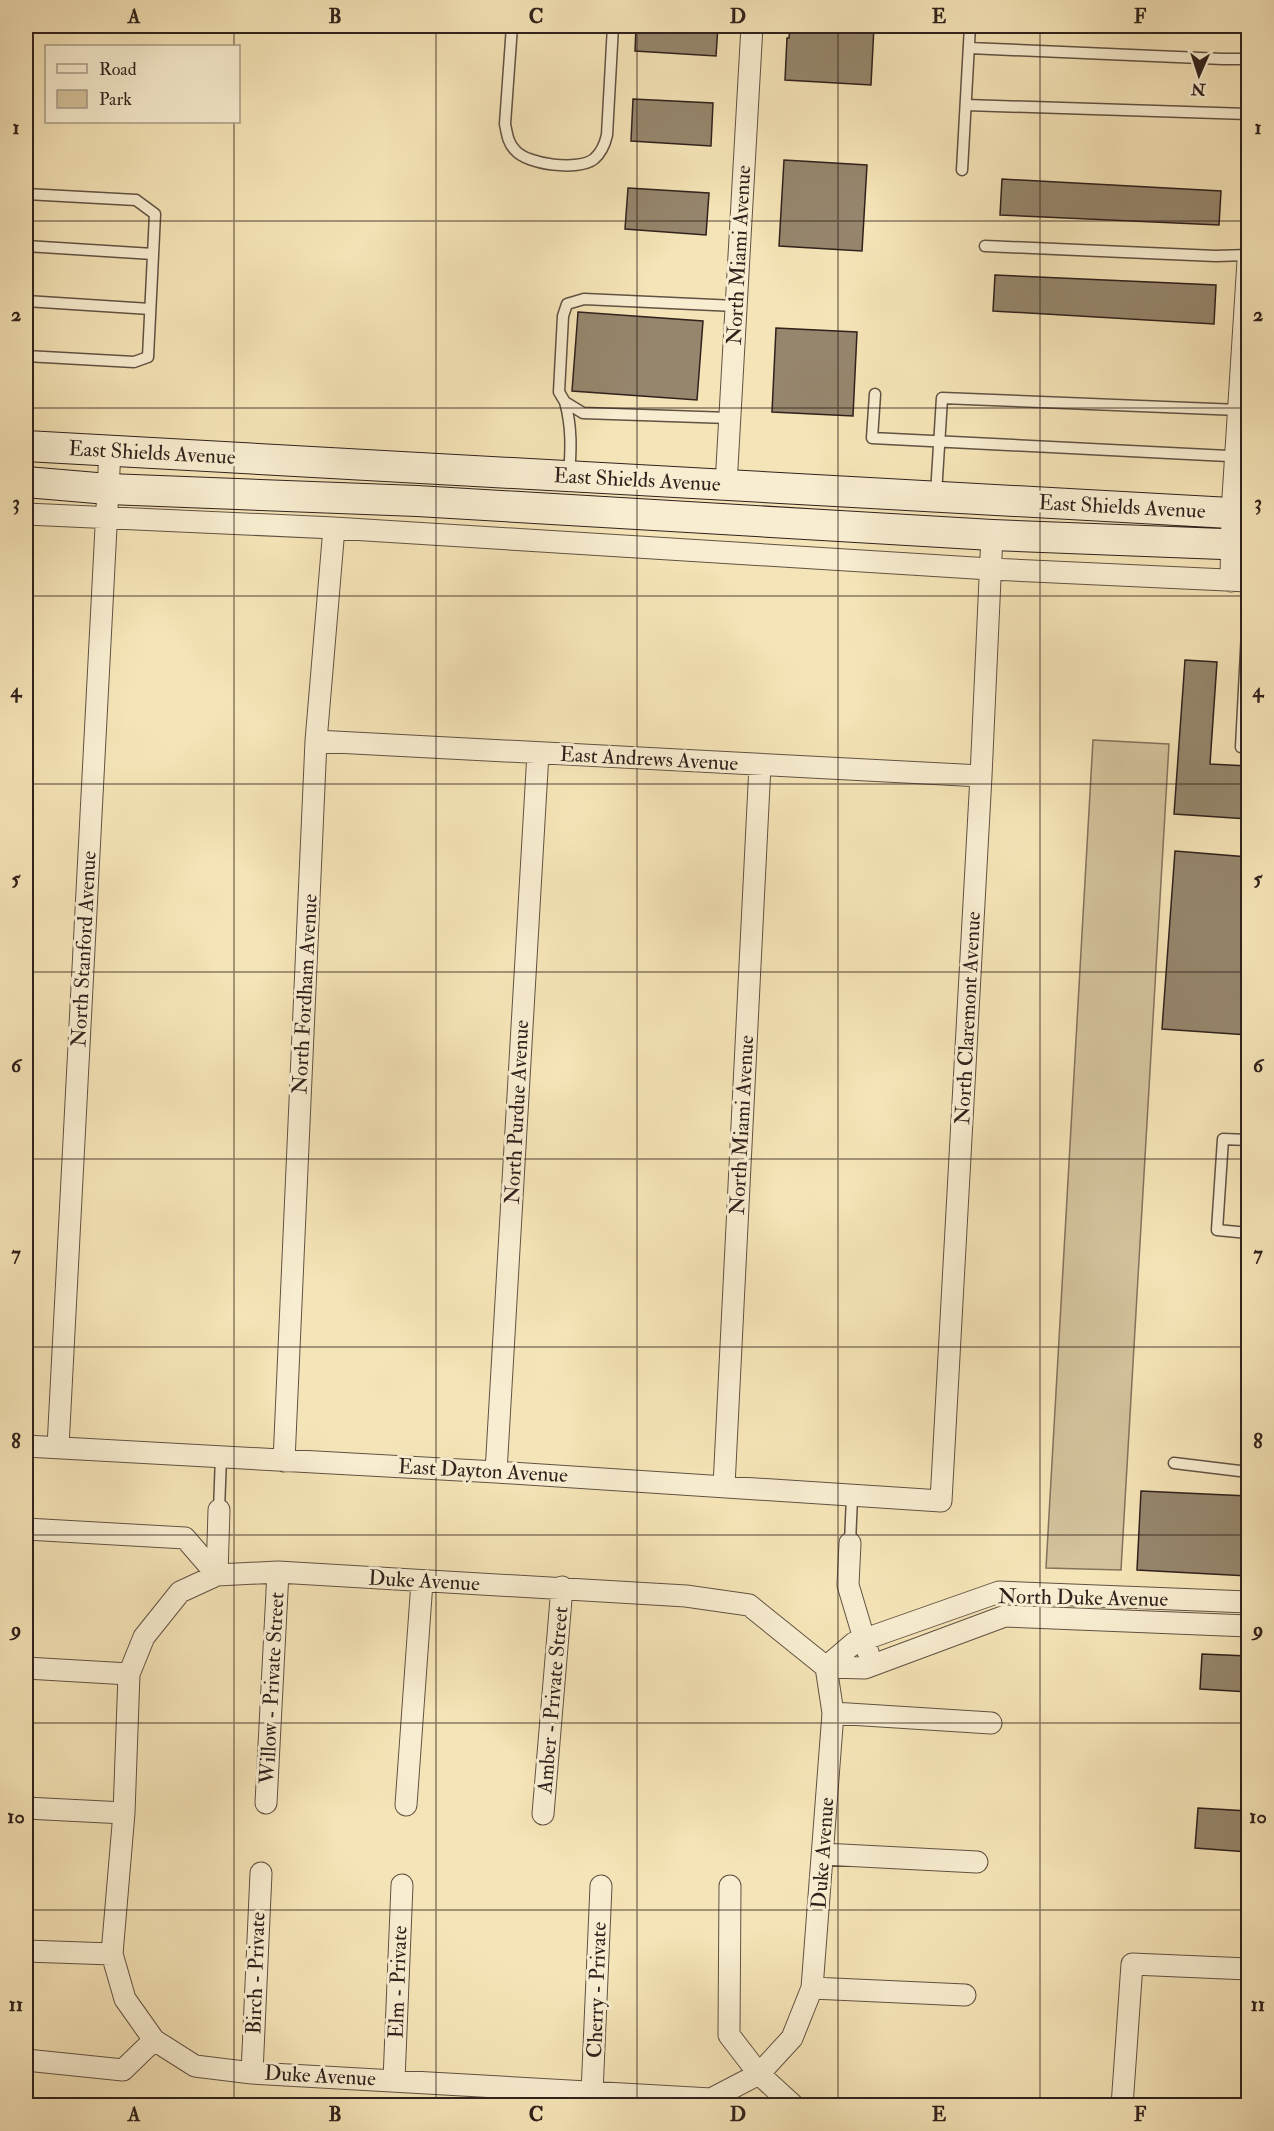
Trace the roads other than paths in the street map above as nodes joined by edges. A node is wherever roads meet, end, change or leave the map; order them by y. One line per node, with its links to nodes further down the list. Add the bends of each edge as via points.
1 (512, 26): 2 (lane, via 507,138 516,152 535,161 582,165 594,159 605,146)
2 (614, 26)
3 (752, 26): 17 (street, North Miami Avenue)
4 (970, 26): 5 (lane)
5 (969, 48): 6 (lane); 7 (lane)
6 (1248, 59)
7 (966, 105): 8 (lane); 9 (lane)
8 (1248, 114)
9 (962, 170)
10 (26, 194): 13 (lane, via 136,200 155,214)
11 (26, 246): 13 (lane)
12 (985, 246): 14 (lane)
13 (153, 254): 18 (lane)
14 (1248, 255)
15 (1248, 261): 19 (street)
16 (26, 301): 18 (lane)
17 (736, 306): 22 (lane, via 584,299 567,304 559,392); 24 (street, North Miami Avenue)
18 (150, 309): 20 (lane, via 148,357 134,362)
19 (1247, 312): 23 (street)
20 (26, 356)
21 (875, 394): 25 (lane, via 872,438)
22 (565, 402): 24 (lane, via 583,413); 29 (lane, via 570,421)
23 (1239, 410): 25 (lane, via 942,398); 28 (street)
24 (729, 418): 31 (street, North Miami Avenue)
25 (939, 442): 28 (lane); 33 (lane)
26 (26, 446): 27 (main road, East Shields Avenue)
27 (110, 451): 29 (main road, East Shields Avenue); 32 (street, North Stanford Avenue)
28 (1242, 456): 35 (street)
29 (570, 465): 31 (main road, East Shields Avenue)
30 (26, 482): 32 (main road, East Shields Avenue)
31 (726, 485): 33 (main road, East Shields Avenue)
32 (108, 489): 36 (street, North Stanford Avenue); 38 (main road, East Shields Avenue, via 417,501)
33 (936, 496): 35 (main road, East Shields Avenue)
34 (26, 514): 36 (street)
35 (1240, 514): 39 (street)
36 (107, 519): 37 (street); 52 (street, North Stanford Avenue)
37 (334, 528): 40 (street); 44 (street, North Fordham Avenue)
38 (992, 535): 39 (main road, East Shields Avenue); 40 (street, North Claremont Avenue)
39 (1240, 545): 41 (street)
40 (990, 569): 41 (street); 48 (street, North Claremont Avenue)
41 (1240, 581)
42 (1248, 612): 43 (lane)
43 (1247, 648): 45 (lane, via 1241,747)
44 (316, 741): 46 (street, East Andrews Avenue); 54 (street, North Fordham Avenue)
45 (1248, 748)
46 (538, 753): 47 (street, East Andrews Avenue); 56 (street, North Purdue Avenue)
47 (760, 765): 48 (street, East Andrews Avenue); 58 (street, North Miami Avenue)
48 (981, 776): 60 (street, North Claremont Avenue)
49 (1248, 1140): 50 (lane, via 1223,1138 1217,1230)
50 (1248, 1233)
51 (26, 1446): 52 (street, East Dayton Avenue)
52 (58, 1447): 53 (street, East Dayton Avenue)
53 (221, 1457): 54 (street, East Dayton Avenue); 61 (lane)
54 (284, 1461): 56 (street, East Dayton Avenue)
55 (1174, 1463): 57 (lane)
56 (496, 1472): 58 (street, East Dayton Avenue)
57 (1248, 1472)
58 (724, 1486): 59 (street, East Dayton Avenue)
59 (852, 1497): 60 (street, East Dayton Avenue); 63 (lane)
60 (941, 1501)
61 (219, 1510): 65 (street)
62 (26, 1529): 65 (street, via 185,1538)
63 (850, 1543): 70 (street, via 848,1585)
64 (278, 1572): 65 (street, Duke Avenue); 66 (street, Duke Avenue); 77 (street, Willow - Private Street)
65 (217, 1575): 74 (street, Duke Avenue, via 180,1592 144,1637)
66 (422, 1582): 67 (street, Duke Avenue); 78 (street)
67 (562, 1587): 72 (street, Duke Avenue, via 749,1605); 81 (street, Amber - Private Street)
68 (1248, 1602): 70 (street, North Duke Avenue, via 999,1592)
69 (1248, 1626): 71 (street, North Duke Avenue, via 1005,1616)
70 (863, 1641): 71 (street); 72 (street, North Duke Avenue)
71 (873, 1664): 72 (street, North Duke Avenue, via 865,1668)
72 (826, 1667): 75 (street, Duke Avenue)
73 (26, 1668): 74 (street)
74 (129, 1674): 80 (street, Duke Avenue)
75 (833, 1713): 76 (street); 82 (street, Duke Avenue)
76 (991, 1723)
77 (266, 1803)
78 (406, 1805)
79 (26, 1808): 80 (street)
80 (124, 1813): 89 (street, Duke Avenue)
81 (543, 1814)
82 (823, 1854): 83 (street); 91 (street, Duke Avenue)
83 (977, 1862)
84 (261, 1873): 95 (street, Birch - Private)
85 (402, 1885): 97 (street, Elm - Private)
86 (601, 1886): 98 (street, Cherry - Private)
87 (730, 1886): 96 (street, via 729,2035)
88 (26, 1951): 89 (street)
89 (112, 1954): 93 (street, Duke Avenue, via 125,1999)
90 (1248, 1969): 100 (street, via 1132,1964)
91 (812, 1988): 92 (street); 96 (street, Duke Avenue, via 792,2038)
92 (965, 1995)
93 (154, 2040): 94 (street, via 123,2070); 95 (street, Duke Avenue, via 195,2066)
94 (26, 2060)
95 (252, 2073): 97 (street, Duke Avenue)
96 (759, 2074): 98 (street, Duke Avenue, via 711,2099); 99 (street)
97 (394, 2080): 98 (street, Duke Avenue)
98 (592, 2093)
99 (794, 2106)
100 (1122, 2106)

